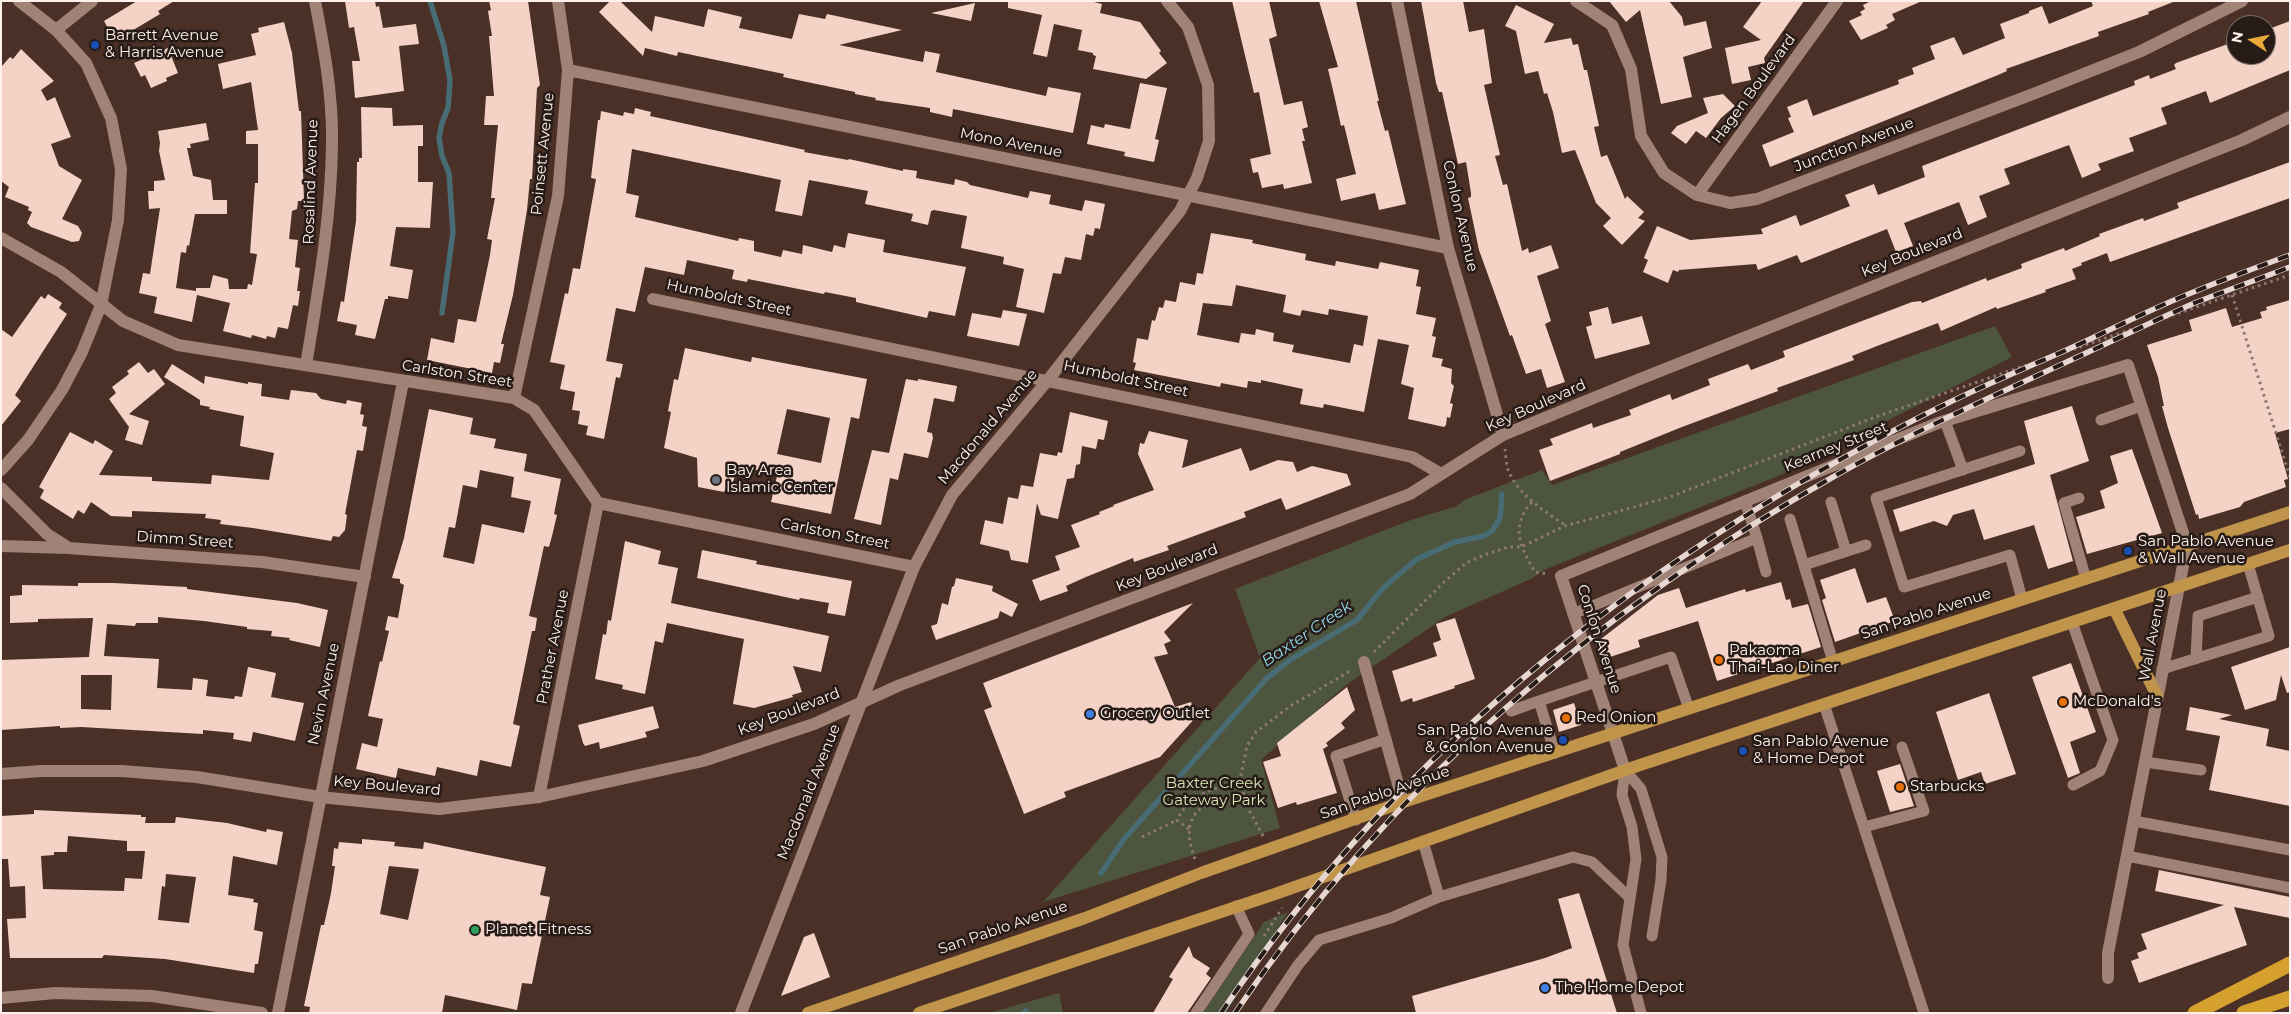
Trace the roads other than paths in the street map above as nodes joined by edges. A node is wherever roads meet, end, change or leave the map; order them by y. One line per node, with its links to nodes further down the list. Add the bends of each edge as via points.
1 (19, 1): 10 (street)
2 (92, 1): 10 (street)
3 (314, 1): 19 (street, Rosalind Avenue, via 327,60 332,144 326,243)
4 (558, 1): 11 (street, Poinsett Avenue)
5 (1167, 1): 13 (street, Macdonald Avenue, via 1188,27 1208,85 1209,141)
6 (1397, 1): 16 (street, Conlon Avenue)
7 (1576, 1): 14 (street, Junction Avenue, via 1612,25 1631,69 1641,136 1664,172)
8 (1837, 1): 14 (street, Hagen Boulevard)
9 (2242, 1): 14 (street, Junction Avenue, via 2138,52 1757,199 1730,203)
10 (56, 30): 18 (street, via 86,63 111,118 121,169 118,220)
11 (568, 70): 13 (street, Mono Avenue); 23 (street, Poinsett Avenue, via 558,196)
12 (2290, 116): 27 (street, Key Boulevard, via 2242,140)
13 (1189, 195): 16 (street, Mono Avenue); 21 (street, Macdonald Avenue, via 1180,211)
14 (1697, 196)
15 (1, 238): 18 (street, Carlston Street, via 61,272)
16 (1448, 248): 27 (street, Conlon Avenue)
17 (653, 299): 21 (street, Humboldt Street)
18 (101, 306): 19 (street, Carlston Street, via 122,322 178,344); 29 (street, via 62,390 28,440)
19 (306, 365): 22 (street, Carlston Street)
20 (2128, 365): 24 (street, Wall Avenue); 26 (street, Kearney Street)
21 (1048, 380): 31 (street, Humboldt Street, via 1412,457); 48 (street, Macdonald Avenue, via 952,495)
22 (404, 382): 23 (street, Carlston Street); 51 (street, Nevin Avenue)
23 (514, 398): 36 (street, Carlston Street, via 534,410)
24 (2141, 406): 25 (lane); 41 (street, Wall Avenue)
25 (2101, 420)
26 (1945, 421): 30 (lane); 34 (street, Kearney Street)
27 (1503, 435): 31 (street, Key Boulevard)
28 (2020, 451): 30 (lane)
29 (1, 470)
30 (1963, 470): 55 (lane, via 1876,498 1904,587 2010,555)
31 (1441, 474): 65 (street, Key Boulevard, via 1410,494)
32 (1, 488): 43 (street, via 47,534)
33 (2079, 498): 52 (lane, via 2064,503)
34 (1745, 501): 39 (lane); 50 (street, Kearney Street)
35 (1831, 502): 44 (lane)
36 (598, 503): 48 (street, Carlston Street); 80 (street, Prather Avenue)
37 (2290, 512): 41 (main road, San Pablo Avenue)
38 (1790, 519): 47 (lane)
39 (1757, 538): 49 (lane); 57 (lane)
40 (1866, 545): 44 (lane)
41 (2187, 545): 52 (main road, San Pablo Avenue); 53 (street, Wall Avenue)
42 (1, 546): 43 (street, Dimm Street)
43 (68, 548): 51 (street, Dimm Street, via 262,562)
44 (1846, 551): 47 (lane)
45 (2289, 552): 46 (main road)
46 (2248, 564): 53 (main road); 54 (lane)
47 (1804, 565): 61 (lane)
48 (914, 567): 65 (street, Macdonald Avenue)
49 (1766, 572)
50 (1561, 576): 57 (street, Conlon Avenue)
51 (365, 578): 79 (street, Nevin Avenue)
52 (2086, 579): 55 (main road, San Pablo Avenue)
53 (2179, 586): 56 (main road); 62 (street, Wall Avenue)
54 (2258, 597): 59 (lane, via 2198,616); 59 (lane, via 2270,636)
55 (2022, 600): 61 (main road, San Pablo Avenue)
56 (2114, 608): 58 (main road); 64 (main road)
57 (1573, 614): 63 (street, Conlon Avenue)
58 (2072, 622): 67 (main road); 78 (lane, via 2113,740 2100,770)
59 (2196, 659): 62 (lane)
60 (1364, 662): 71 (street)
61 (1833, 662): 68 (main road, San Pablo Avenue)
62 (2162, 669): 64 (street, Wall Avenue)
63 (1596, 682): 66 (lane); 68 (lane, via 1671,657); 70 (street, Conlon Avenue)
64 (2157, 696): 74 (street, Wall Avenue)
65 (862, 701): 80 (street, Key Boulevard, via 814,724 703,761); 99 (street, Macdonald Avenue)
66 (1539, 701): 69 (lane); 73 (lane)
67 (1824, 704): 75 (main road); 84 (lane)
68 (1689, 709): 70 (main road, San Pablo Avenue)
69 (1511, 711)
70 (1612, 734): 73 (main road, San Pablo Avenue); 75 (street, Conlon Avenue)
71 (1386, 739): 81 (street); 82 (lane, via 1336,756)
72 (1902, 747): 84 (lane, via 1924,811)
73 (1555, 753): 81 (main road, San Pablo Avenue)
74 (2145, 762): 76 (lane); 83 (street, Wall Avenue)
75 (1625, 770): 85 (main road); 90 (lane, via 1622,795 1632,828 1636,859); 92 (lane, via 1642,789 1662,857)
76 (2200, 770)
77 (1, 774): 79 (street, Key Boulevard, via 122,771 197,777)
78 (2073, 785)
79 (320, 797): 80 (street, Key Boulevard, via 439,809); 98 (street, Nevin Avenue)
80 (539, 797)
81 (1403, 802): 82 (main road, San Pablo Avenue)
82 (1356, 820): 100 (main road, San Pablo Avenue)
83 (2134, 821): 86 (lane); 87 (street, Wall Avenue)
84 (1864, 827): 105 (lane)
85 (1423, 841): 89 (lane); 91 (main road)
86 (2290, 850)
87 (2127, 856): 88 (lane); 94 (street, Wall Avenue, via 2108,953)
88 (2290, 888)
89 (1439, 898): 90 (lane, via 1573,857 1592,862); 103 (lane, via 1391,918 1319,940)
90 (1630, 898): 104 (lane, via 1623,945)
91 (1236, 906): 101 (main road); 102 (lane, via 1248,934)
92 (1652, 936)
93 (2290, 964): 106 (highway)
94 (2108, 978)
95 (1, 998): 97 (street, via 55,993 152,996)
96 (2290, 998): 107 (highway)
97 (262, 1013)
98 (278, 1013)
99 (741, 1013)
100 (808, 1013)
101 (919, 1013)
102 (1196, 1013)
103 (1266, 1013)
104 (1641, 1013)
105 (1924, 1013)
106 (2195, 1013)
107 (2244, 1013)

